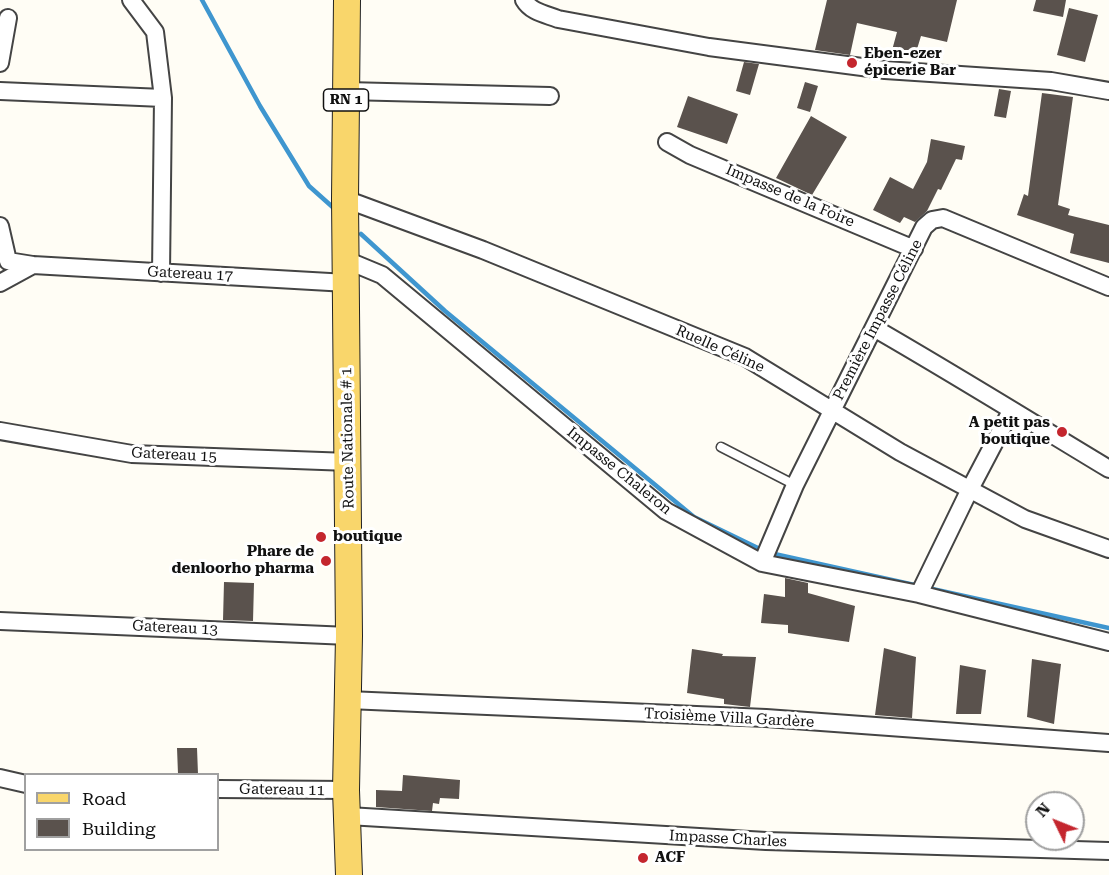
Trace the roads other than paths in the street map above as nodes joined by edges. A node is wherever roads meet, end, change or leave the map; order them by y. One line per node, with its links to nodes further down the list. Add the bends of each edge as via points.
1 (131, 0): 10 (street, via 155,32)
2 (347, 0): 7 (main road, Route Nationale # 1 / RN 1)
3 (524, 0): 8 (street, via 535,11 558,19 709,47 885,70 1051,81)
4 (8, 18): 5 (street)
5 (0, 63)
6 (0, 91): 10 (street)
7 (346, 91): 9 (street); 12 (main road, Route Nationale # 1 / RN 1)
8 (1109, 91)
9 (550, 96)
10 (163, 98): 17 (street)
11 (667, 142): 14 (street, Impasse de la Foire)
12 (345, 199): 16 (main road, Route Nationale # 1 / RN 1); 21 (street, Ruelle Céline, via 483,250 745,357)
13 (0, 226): 15 (street, Gatereau 17, via 8,261)
14 (914, 249): 19 (street, Première Impasse Céline, via 924,227 943,218); 20 (street, Première Impasse Céline)
15 (33, 265): 17 (street, Gatereau 17); 18 (street)
16 (346, 272): 17 (street, Gatereau 17); 25 (main road, Route Nationale # 1 / RN 1); 30 (street, Impasse Chaleron, via 382,274 666,511)
17 (160, 273)
18 (0, 283)
19 (1109, 287)
20 (874, 328): 21 (street, Première Impasse Céline); 22 (street)
21 (833, 410): 27 (street, Première Impasse Céline); 28 (street, Ruelle Céline)
22 (1011, 411): 26 (street); 28 (street)
23 (0, 431): 25 (street, Gatereau 15, via 132,454)
24 (721, 447): 27 (lane)
25 (349, 462): 33 (main road, Route Nationale # 1 / RN 1)
26 (1109, 469)
27 (795, 485): 30 (street, Première Impasse Céline)
28 (970, 489): 29 (street, Ruelle Céline, via 1025,519); 31 (street)
29 (1109, 549)
30 (762, 563): 31 (street, Impasse Chaleron)
31 (919, 594): 34 (street, Impasse Chaleron)
32 (0, 621): 33 (street, Gatereau 13)
33 (349, 636): 35 (main road, Route Nationale # 1 / RN 1)
34 (1109, 642)
35 (348, 700): 36 (street, Troisième Villa Gardère, via 766,718); 40 (main road, Route Nationale # 1 / RN 1)
36 (1109, 743)
37 (0, 778): 38 (street)
38 (24, 784)
39 (219, 789): 40 (street, Gatereau 11)
40 (346, 790): 41 (main road, Route Nationale # 1 / RN 1)
41 (348, 816): 42 (street, Impasse Charles, via 766,841); 43 (main road, Route Nationale # 1 / RN 1)
42 (1109, 851)
43 (349, 875)

